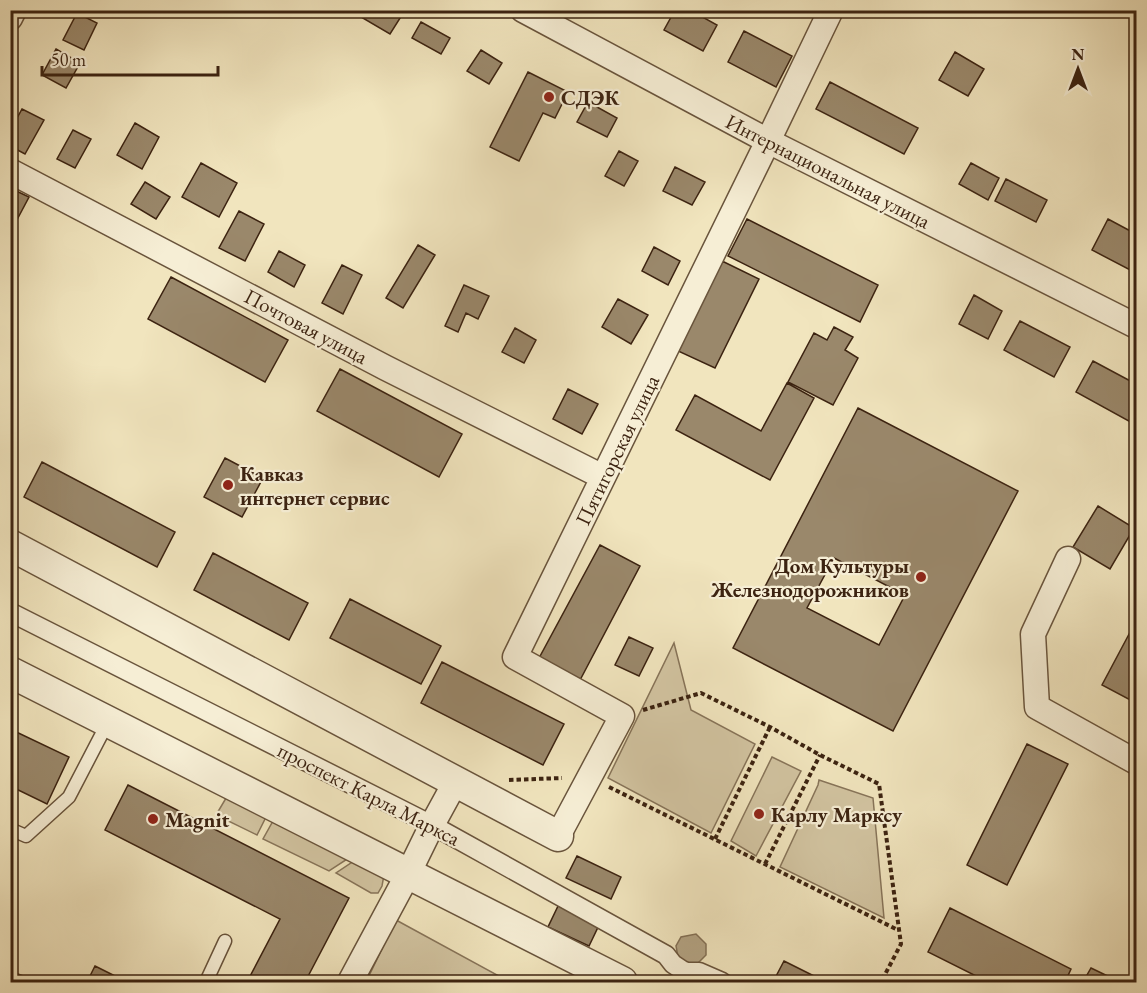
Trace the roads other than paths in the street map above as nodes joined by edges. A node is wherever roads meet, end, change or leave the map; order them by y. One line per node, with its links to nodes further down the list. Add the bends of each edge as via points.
1 (14, 10): 4 (street)
2 (523, 10): 5 (street, Интернациональная улица)
3 (831, 10): 5 (street, Пятигорская улица)
4 (10, 18)
5 (768, 141): 7 (street, Интернациональная улица); 8 (street, Пятигорская улица)
6 (10, 171): 8 (street, Почтовая улица)
7 (1137, 326)
8 (603, 477): 18 (street, Пятигорская улица, via 515,657 622,716)
9 (10, 545): 15 (street)
10 (1068, 559): 14 (street, via 1033,634 1037,707)
11 (10, 612): 16 (street, проспект Карла Маркса)
12 (10, 672): 13 (street)
13 (108, 722): 17 (lane, via 69,797 26,836); 19 (street)
14 (1137, 762)
15 (456, 782): 16 (street); 18 (street)
16 (432, 825): 19 (street); 26 (street, проспект Карла Маркса, via 666,955 682,970)
17 (10, 829)
18 (558, 836)
19 (408, 874): 24 (street); 25 (street)
20 (225, 941): 23 (lane)
21 (10, 978): 22 (lane)
22 (20, 982)
23 (206, 982)
24 (350, 982)
25 (622, 982)
26 (722, 982)

